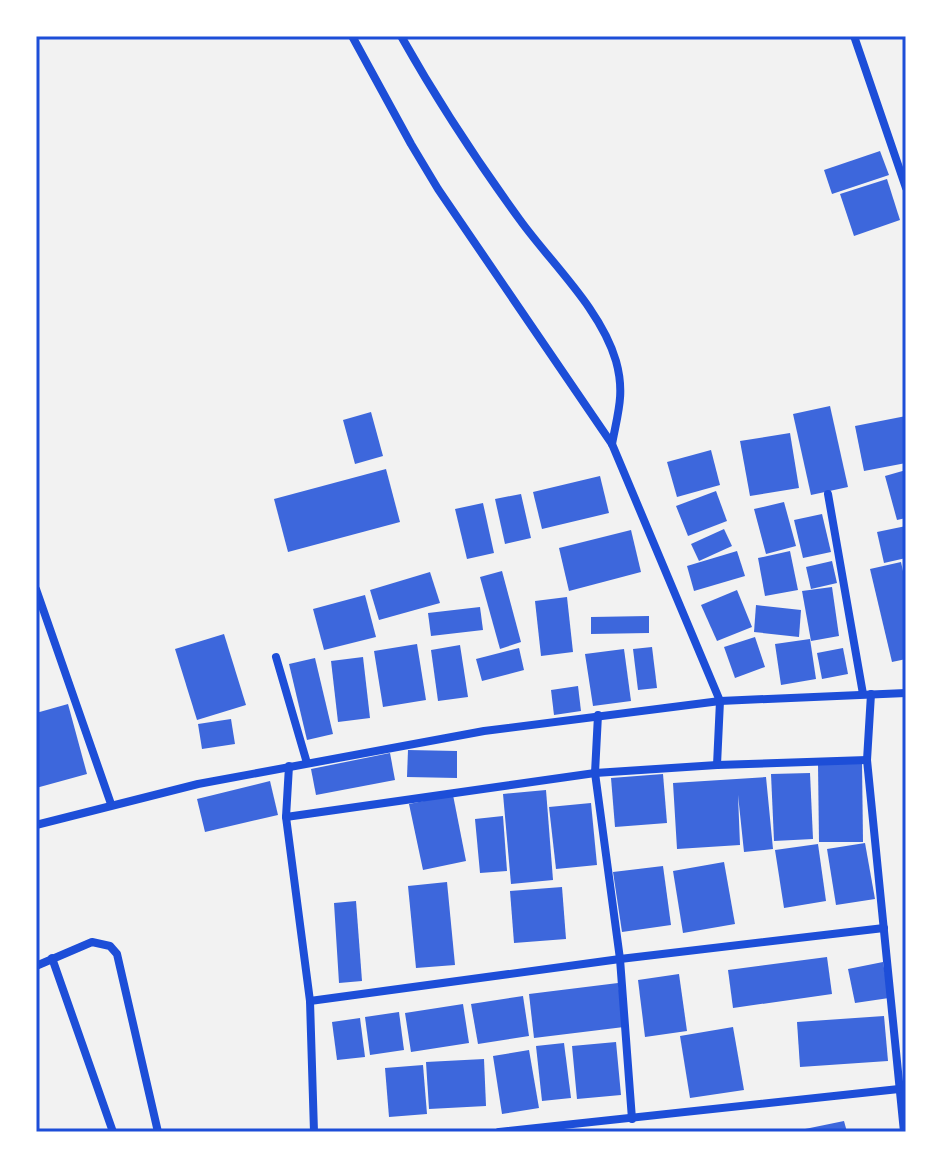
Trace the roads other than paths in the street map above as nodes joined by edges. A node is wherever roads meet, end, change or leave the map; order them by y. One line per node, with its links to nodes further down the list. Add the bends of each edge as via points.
1 (352, 36): 5 (street, via 438,189)
2 (401, 36): 5 (street, via 436,99 609,342 622,389)
3 (854, 36): 4 (street)
4 (906, 188)
5 (612, 444): 11 (street)
6 (828, 494): 10 (street)
7 (36, 589): 18 (street)
8 (276, 657): 14 (street)
9 (906, 693): 10 (street)
10 (867, 694): 11 (street); 13 (street)
11 (720, 701): 12 (street); 15 (street)
12 (598, 715): 14 (street); 17 (street)
13 (867, 760): 15 (street); 21 (street)
14 (307, 763): 16 (street)
15 (717, 765): 17 (street)
16 (289, 766): 18 (street); 19 (street)
17 (595, 773): 19 (street); 23 (street)
18 (111, 804): 20 (street)
19 (286, 817): 25 (street)
20 (36, 825)
21 (884, 928): 23 (street); 26 (street)
22 (52, 958): 24 (street); 28 (street); 29 (street, via 92,942 110,946 117,954)
23 (620, 959): 25 (street); 27 (street)
24 (36, 966)
25 (310, 1001): 30 (street)
26 (899, 1089): 27 (street); 32 (street)
27 (632, 1119): 31 (street)
28 (113, 1132)
29 (158, 1132)
30 (314, 1132)
31 (499, 1132)
32 (904, 1132)

